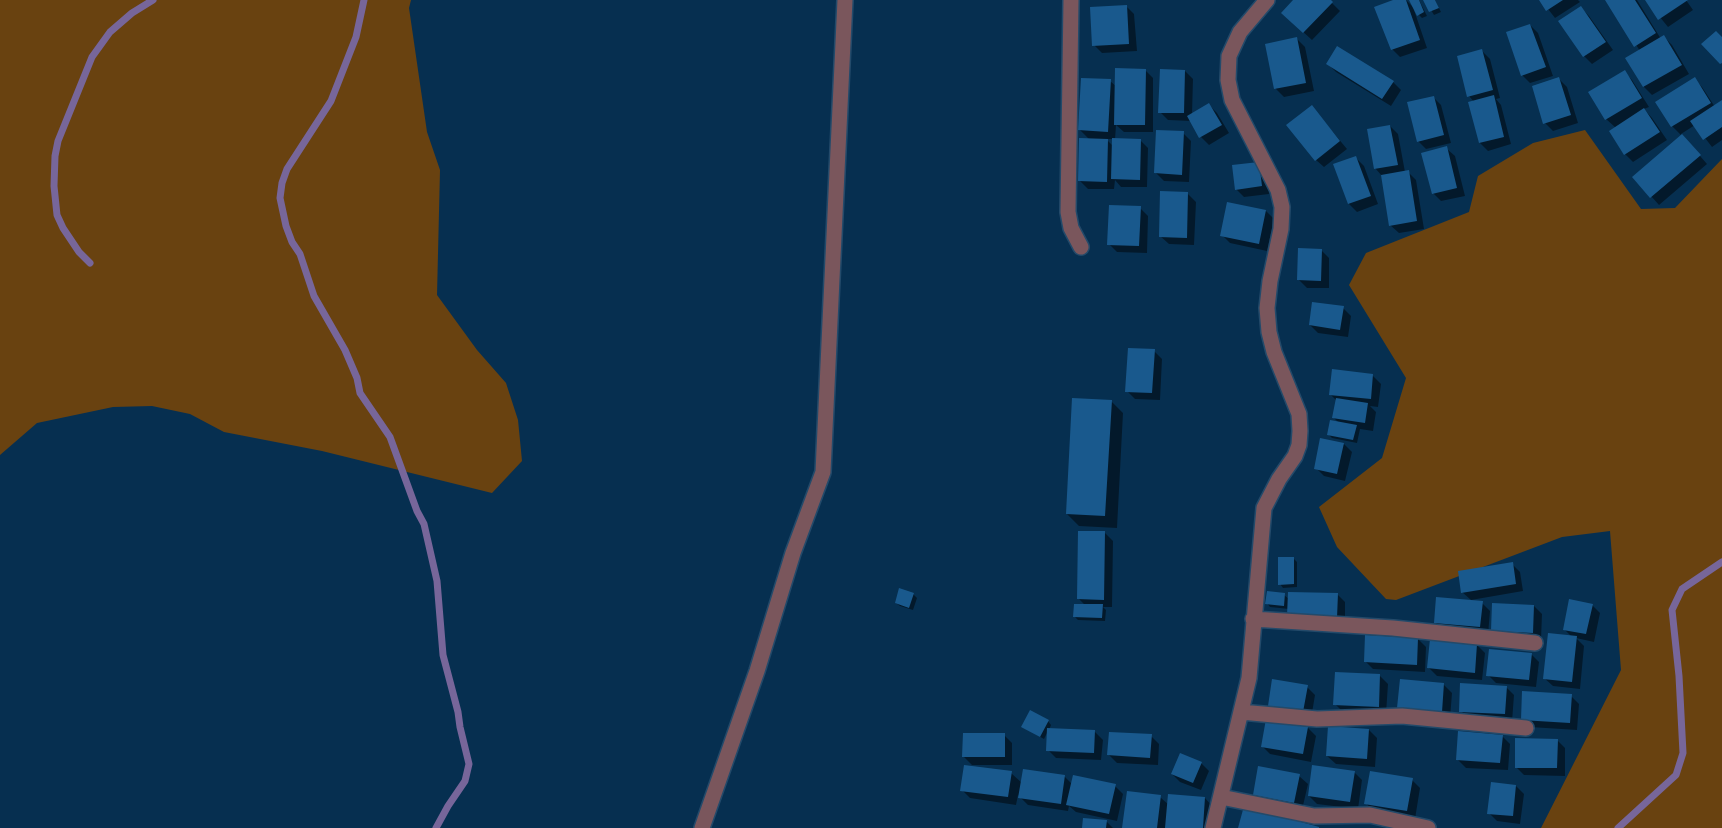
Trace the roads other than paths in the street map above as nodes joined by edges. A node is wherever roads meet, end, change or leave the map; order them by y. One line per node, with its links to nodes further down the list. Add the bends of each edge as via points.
1 (845, 0): 10 (street, via 823,472)
2 (1071, 0): 4 (street, via 1068,212)
3 (1267, 0): 5 (street, via 1240,32 1229,56 1228,80 1232,100 1278,189 1282,207 1268,299 1269,332 1299,414 1300,431 1295,456 1264,508)
4 (1081, 247)
5 (1253, 619): 6 (street, via 1393,628); 7 (street, via 1249,678)
6 (1535, 644)
7 (1241, 712): 8 (street, via 1317,720 1402,716); 9 (street)
8 (1526, 728)
9 (1221, 796): 11 (street); 12 (street, via 1314,816 1370,815)
10 (702, 828)
11 (1213, 828)
12 (1428, 828)

